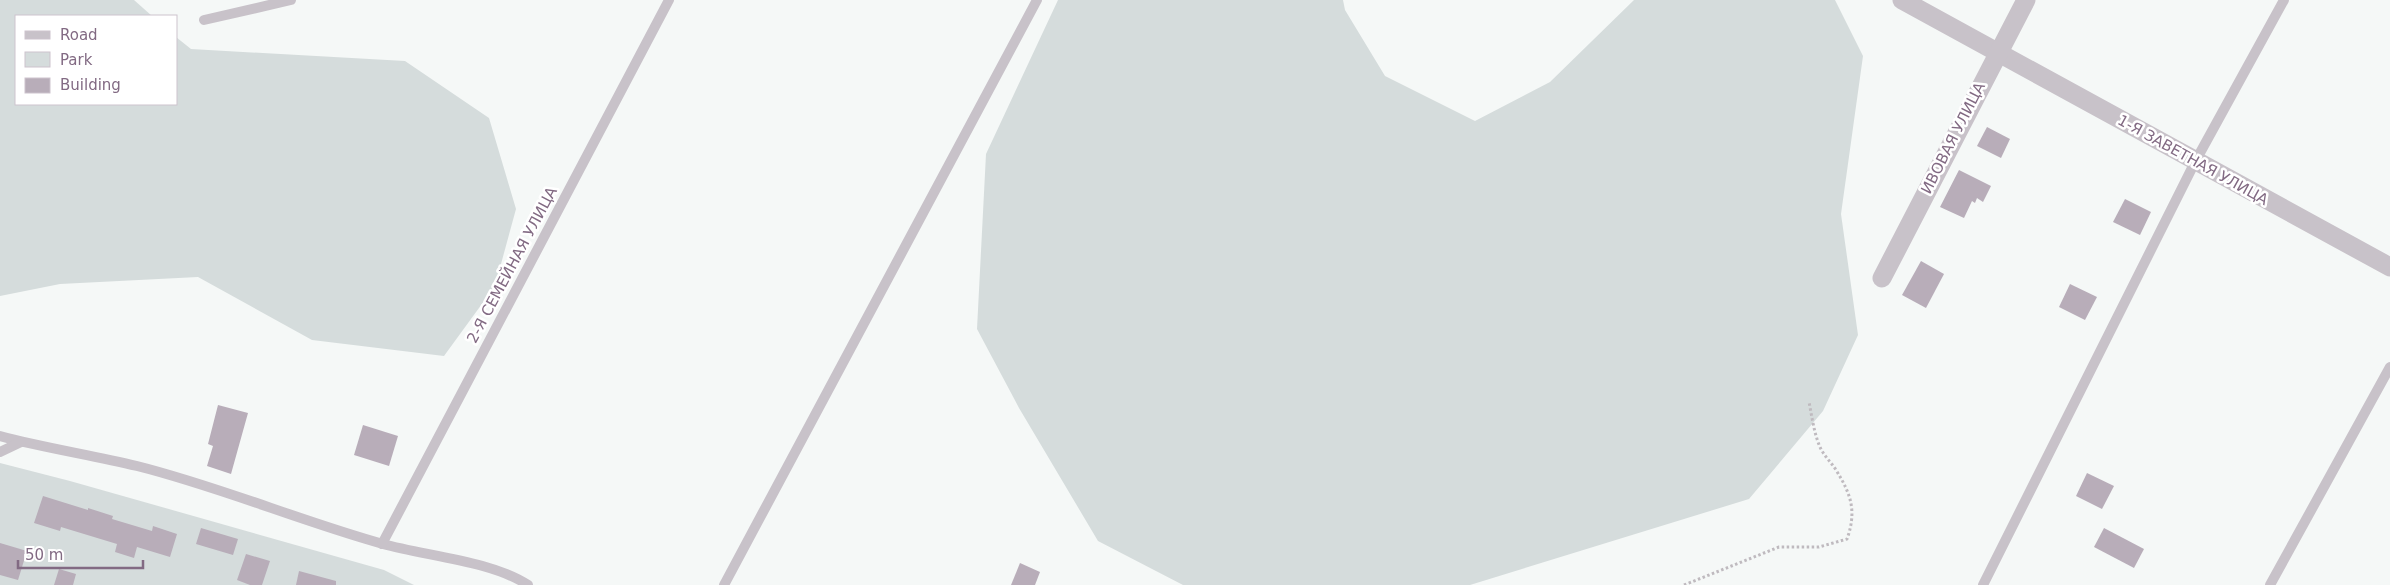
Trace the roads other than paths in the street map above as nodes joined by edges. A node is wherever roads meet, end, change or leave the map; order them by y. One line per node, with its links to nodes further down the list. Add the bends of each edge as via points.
1 (291, 0): 7 (lane)
2 (669, 0): 16 (lane, 2-Я СЕМЕЙНАЯ УЛИЦА)
3 (1038, 0): 18 (lane)
4 (1902, 0): 8 (street, 1-Я ЗАВЕТНАЯ УЛИЦА)
5 (2026, 0): 8 (street, ИВОВАЯ УЛИЦА)
6 (2284, 0): 9 (lane)
7 (204, 20)
8 (1998, 51): 9 (street, 1-Я ЗАВЕТНАЯ УЛИЦА); 11 (street, ИВОВАЯ УЛИЦА)
9 (2195, 162): 10 (street, 1-Я ЗАВЕТНАЯ УЛИЦА); 19 (lane)
10 (2390, 267)
11 (1882, 278)
12 (2390, 367): 20 (lane)
13 (0, 436): 14 (lane)
14 (21, 442): 15 (lane); 16 (lane, via 136,466)
15 (0, 452)
16 (382, 544): 17 (lane, via 474,564 520,579)
17 (528, 585)
18 (724, 585)
19 (1983, 585)
20 (2270, 585)

